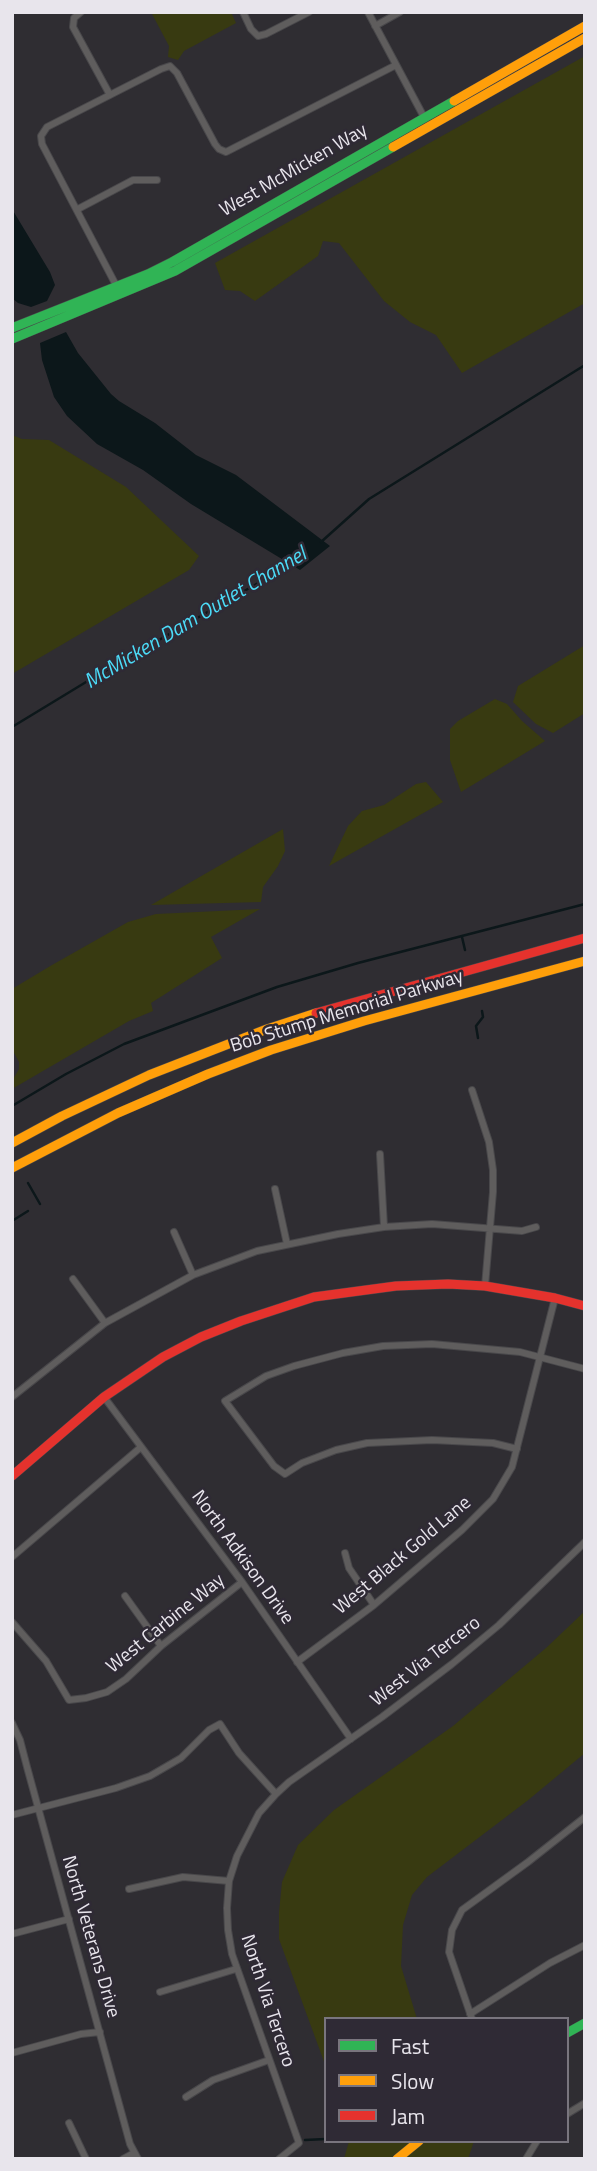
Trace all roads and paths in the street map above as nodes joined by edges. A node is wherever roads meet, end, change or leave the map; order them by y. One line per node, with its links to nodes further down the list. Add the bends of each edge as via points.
1 (81, 12): 10 (street, via 73,21 75,30)
2 (243, 12): 3 (street, via 258,36)
3 (309, 12)
4 (368, 12): 6 (street)
5 (400, 12): 6 (street)
6 (375, 26): 9 (street)
7 (585, 26): 11 (main road, West McMicken Way)
8 (585, 38): 12 (main road, West McMicken Way)
9 (396, 65): 10 (street, via 226,152 219,149 170,66); 11 (street)
10 (110, 95): 14 (street, via 47,127 41,136)
11 (424, 117): 12 (street); 15 (main road, West McMicken Way)
12 (429, 127): 15 (main road, West McMicken Way, via 175,271)
13 (158, 180): 14 (street, via 133,180)
14 (78, 209): 15 (street)
15 (118, 290): 16 (main road, West McMicken Way); 17 (main road, West McMicken Way)
16 (12, 328)
17 (12, 339)
18 (585, 938): 21 (main road, Bob Stump Memorial Parkway, via 267,1029 139,1079)
19 (585, 961): 23 (main road, Bob Stump Memorial Parkway, via 271,1050 117,1113)
20 (472, 1090): 27 (street, via 493,1170)
21 (12, 1143)
22 (380, 1154): 25 (street)
23 (12, 1168)
24 (275, 1189): 29 (street)
25 (384, 1227): 27 (street); 29 (street)
26 (536, 1227): 27 (street, via 522,1231)
27 (489, 1228): 32 (street)
28 (174, 1232): 30 (street)
29 (287, 1244): 30 (street)
30 (193, 1275): 35 (street)
31 (73, 1279): 35 (street)
32 (485, 1286): 33 (main road); 39 (main road, via 396,1286 314,1297 201,1337)
33 (555, 1298): 34 (main road); 36 (street, West Black Gold Lane)
34 (585, 1306)
35 (106, 1323): 38 (street)
36 (540, 1357): 37 (street); 41 (street, West Black Gold Lane); 41 (street, via 432,1343 383,1346 294,1366 266,1376 225,1401 285,1474 336,1450 367,1443 432,1440)
37 (585, 1369)
38 (12, 1397)
39 (104, 1398): 40 (street, North Adkison Drive); 42 (main road)
40 (141, 1447): 45 (street); 46 (street, North Adkison Drive)
41 (517, 1449): 48 (street, West Black Gold Lane, via 512,1468 493,1499)
42 (12, 1476)
43 (585, 1542): 53 (street, West Via Tercero, via 499,1625)
44 (345, 1552): 48 (street, via 349,1568)
45 (12, 1558)
46 (242, 1582): 50 (street, West Carbine Way); 51 (street, North Adkison Drive)
47 (125, 1597): 50 (street)
48 (374, 1605): 51 (street, West Black Gold Lane)
49 (12, 1622): 50 (street, West Carbine Way, via 46,1661 69,1700 107,1692)
50 (161, 1646)
51 (298, 1662): 53 (street, North Adkison Drive)
52 (12, 1723): 55 (street, North Veterans Drive)
53 (351, 1739): 54 (street, West Via Tercero)
54 (276, 1794): 55 (street, via 220,1724 181,1758 150,1776); 58 (street, North Via Tercero, via 254,1822)
55 (38, 1809): 56 (street); 60 (street, North Veterans Drive)
56 (12, 1815)
57 (585, 1817): 65 (street, via 462,1910 452,1930 449,1952)
58 (229, 1881): 59 (street, via 183,1877); 63 (street, North Via Tercero, via 228,1930)
59 (129, 1889)
60 (69, 1919): 61 (street); 67 (street, North Veterans Drive)
61 (12, 1934)
62 (585, 1945): 65 (street)
63 (236, 1969): 64 (street); 70 (street, North Via Tercero)
64 (160, 1992)
65 (471, 2016)
66 (585, 2023): 68 (main road)
67 (100, 2032): 69 (street); 77 (street, North Veterans Drive)
68 (569, 2032)
69 (12, 2053)
70 (269, 2060): 71 (street, via 214,2080); 80 (street, North Via Tercero, via 299,2143)
71 (186, 2097)
72 (585, 2103): 73 (street)
73 (569, 2113)
74 (69, 2123): 78 (street)
75 (417, 2143): 81 (main road)
76 (536, 2143): 82 (street)
77 (136, 2156): 79 (street)
78 (86, 2159)
79 (123, 2159)
80 (279, 2159)
81 (397, 2159)
82 (526, 2159)

